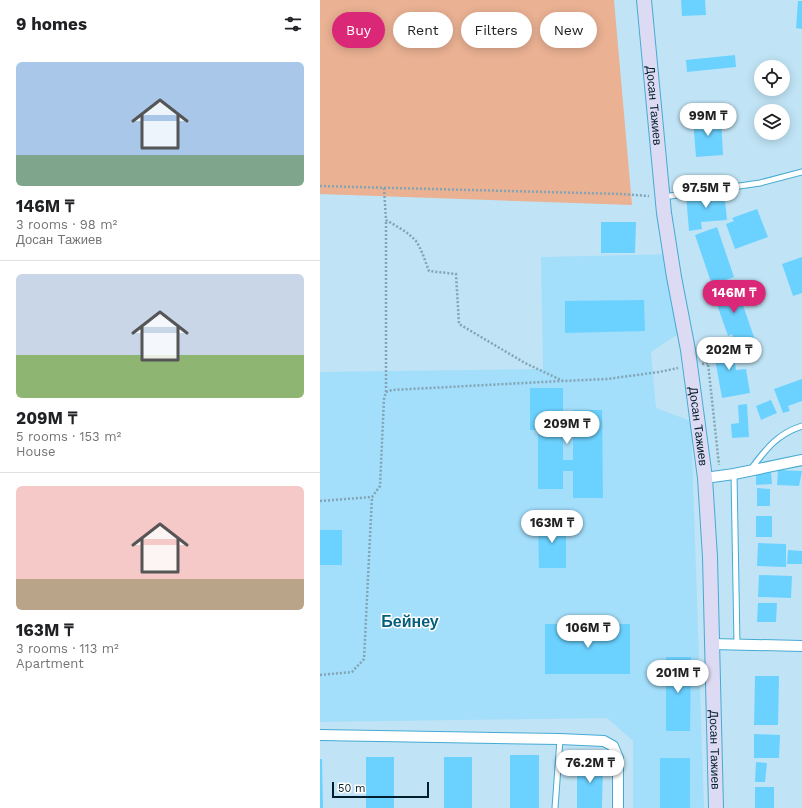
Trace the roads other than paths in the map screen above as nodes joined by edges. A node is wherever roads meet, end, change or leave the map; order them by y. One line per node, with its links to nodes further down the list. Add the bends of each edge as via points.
1 (644, 0): 3 (street, Досан Тажиев)
2 (802, 172): 3 (lane, via 760,183)
3 (662, 197): 8 (street, Досан Тажиев, via 688,350)
4 (802, 426): 6 (lane, via 782,434)
5 (802, 460): 6 (street)
6 (750, 471): 7 (street)
7 (734, 474): 8 (street); 10 (lane)
8 (705, 478): 9 (street, Досан Тажиев)
9 (712, 644): 10 (street); 16 (street, Досан Тажиев)
10 (737, 645): 11 (street)
11 (802, 646)
12 (320, 735): 13 (street)
13 (560, 739): 14 (lane); 15 (street, via 604,741 613,746 618,758)
14 (555, 808)
15 (618, 808)
16 (716, 808)

